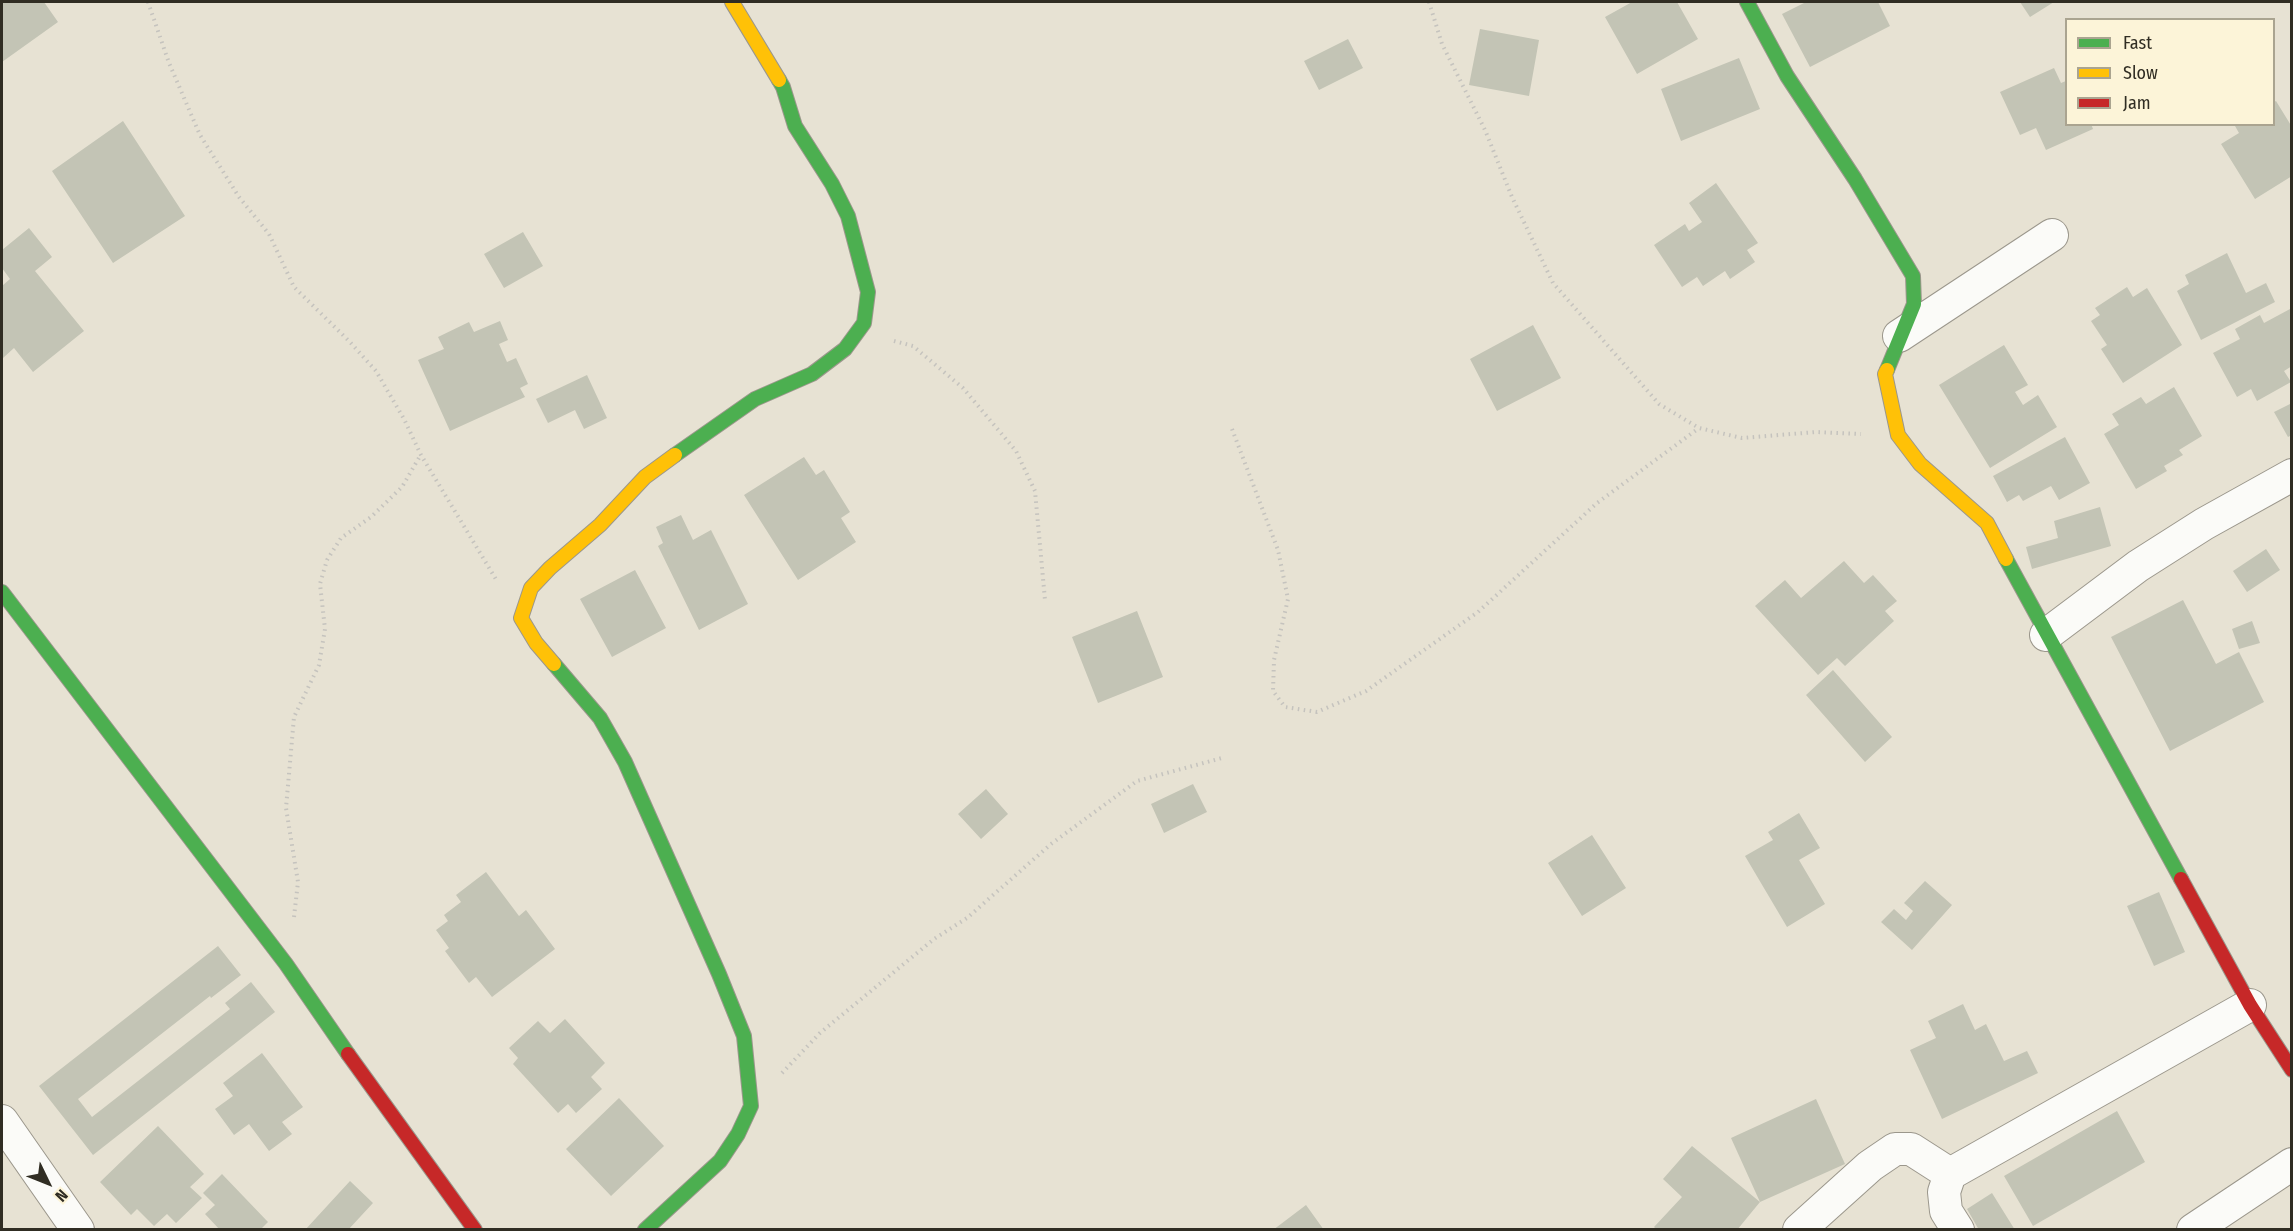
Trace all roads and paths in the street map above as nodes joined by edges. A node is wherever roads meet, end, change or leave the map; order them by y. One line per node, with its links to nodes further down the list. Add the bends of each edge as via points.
1 (148, 2): 11 (path, via 200,135 239,197 269,234 294,287 376,371)
2 (732, 2): 6 (street, via 783,87 795,126 848,216 868,292 864,323)
3 (1430, 2): 8 (path, via 1442,44 1553,284 1659,404)
4 (1747, 2): 7 (street, via 1787,76 1913,276 1914,304)
5 (2052, 235): 7 (street)
6 (859, 330): 14 (path, via 913,346 963,388 1016,451 1035,490); 15 (street, via 845,349 812,374 755,399 645,477 531,588)
7 (1899, 336): 10 (street, via 1885,374)
8 (1699, 428): 9 (path, via 1597,503 1479,612 1366,691 1317,712 1286,707 1273,691 1274,660 1288,599 1278,550); 10 (path, via 1742,438 1816,432)
9 (1232, 429)
10 (1898, 435): 16 (street, via 1920,464 1987,523)
11 (421, 455): 15 (path, via 478,554); 18 (path, via 402,487 341,538 327,560 320,584 325,629 319,664 294,717 286,808 298,882)
12 (2292, 475): 16 (street, via 2138,566)
13 (2, 592): 18 (street)
14 (1045, 600)
15 (521, 618): 21 (street, via 536,644 600,718 625,762 744,1036)
16 (2046, 635): 19 (street)
17 (1222, 758): 21 (path, via 1137,781 1051,844 967,918 933,939 820,1033)
18 (286, 964): 26 (street)
19 (2250, 1005): 20 (street); 24 (street)
20 (2292, 1070)
21 (751, 1106): 27 (street, via 720,1161)
22 (2, 1121): 25 (street)
23 (2292, 1164): 30 (street)
24 (1950, 1174): 28 (street, via 1911,1149 1895,1149 1870,1166); 29 (street, via 1944,1192 1946,1211)
25 (78, 1230)
26 (475, 1230)
27 (645, 1230)
28 (1799, 1230)
29 (1958, 1230)
30 (2193, 1230)

